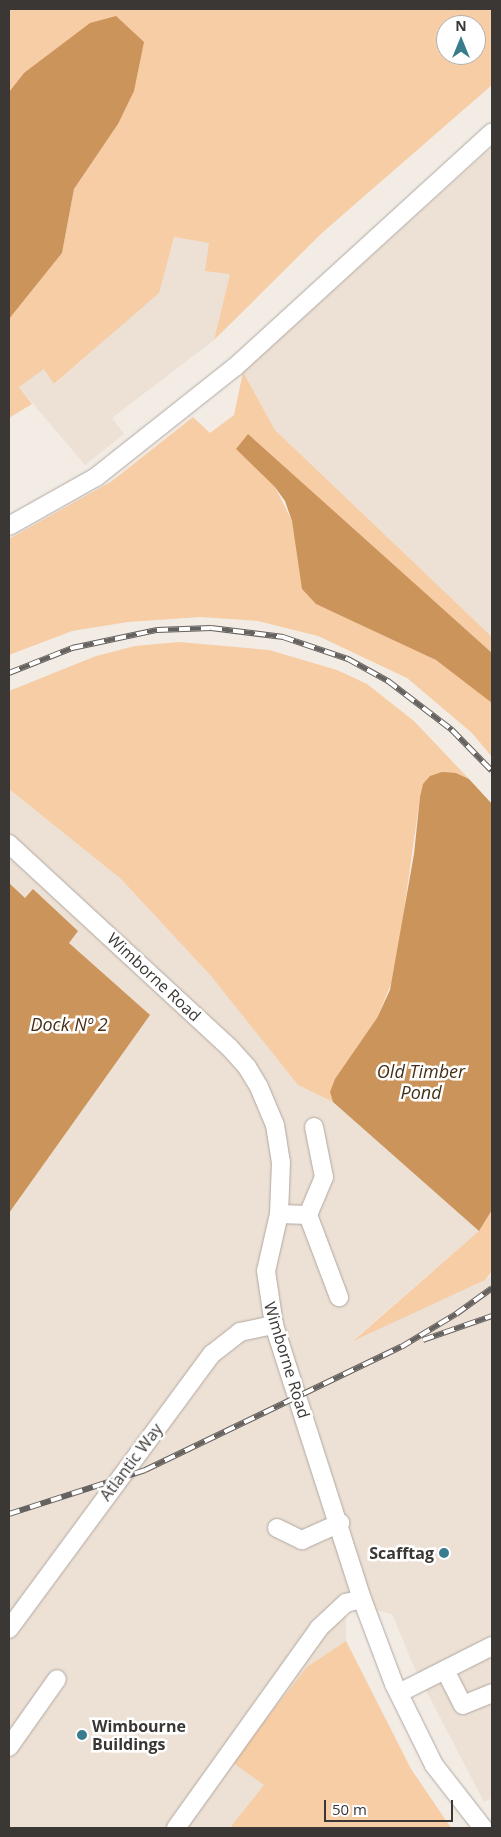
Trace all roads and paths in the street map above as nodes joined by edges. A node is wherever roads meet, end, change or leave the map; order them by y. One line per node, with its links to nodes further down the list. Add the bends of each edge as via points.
1 (492, 132): 2 (street, via 235,367 96,477)
2 (9, 526)
3 (9, 844): 5 (street, Wimborne Road, via 248,1067 266,1101 277,1135 282,1180)
4 (314, 1127): 6 (street, via 324,1177)
5 (279, 1214): 6 (street); 8 (street, Wimborne Road, via 266,1270)
6 (308, 1215): 7 (street)
7 (339, 1297)
8 (274, 1325): 9 (street, Wimborne Road); 12 (street, Atlantic Way, via 240,1332 212,1354)
9 (340, 1523): 10 (street, via 302,1540); 11 (street, Wimborne Road)
10 (277, 1528)
11 (362, 1599): 16 (street, Wimborne Road); 19 (street, via 346,1603 319,1628)
12 (9, 1628)
13 (492, 1646): 14 (street)
14 (445, 1670): 16 (street); 17 (street, via 463,1705)
15 (57, 1679): 18 (street)
16 (399, 1693): 20 (street, Wimborne Road, via 434,1765)
17 (492, 1693)
18 (9, 1747)
19 (176, 1828)
20 (484, 1828)

